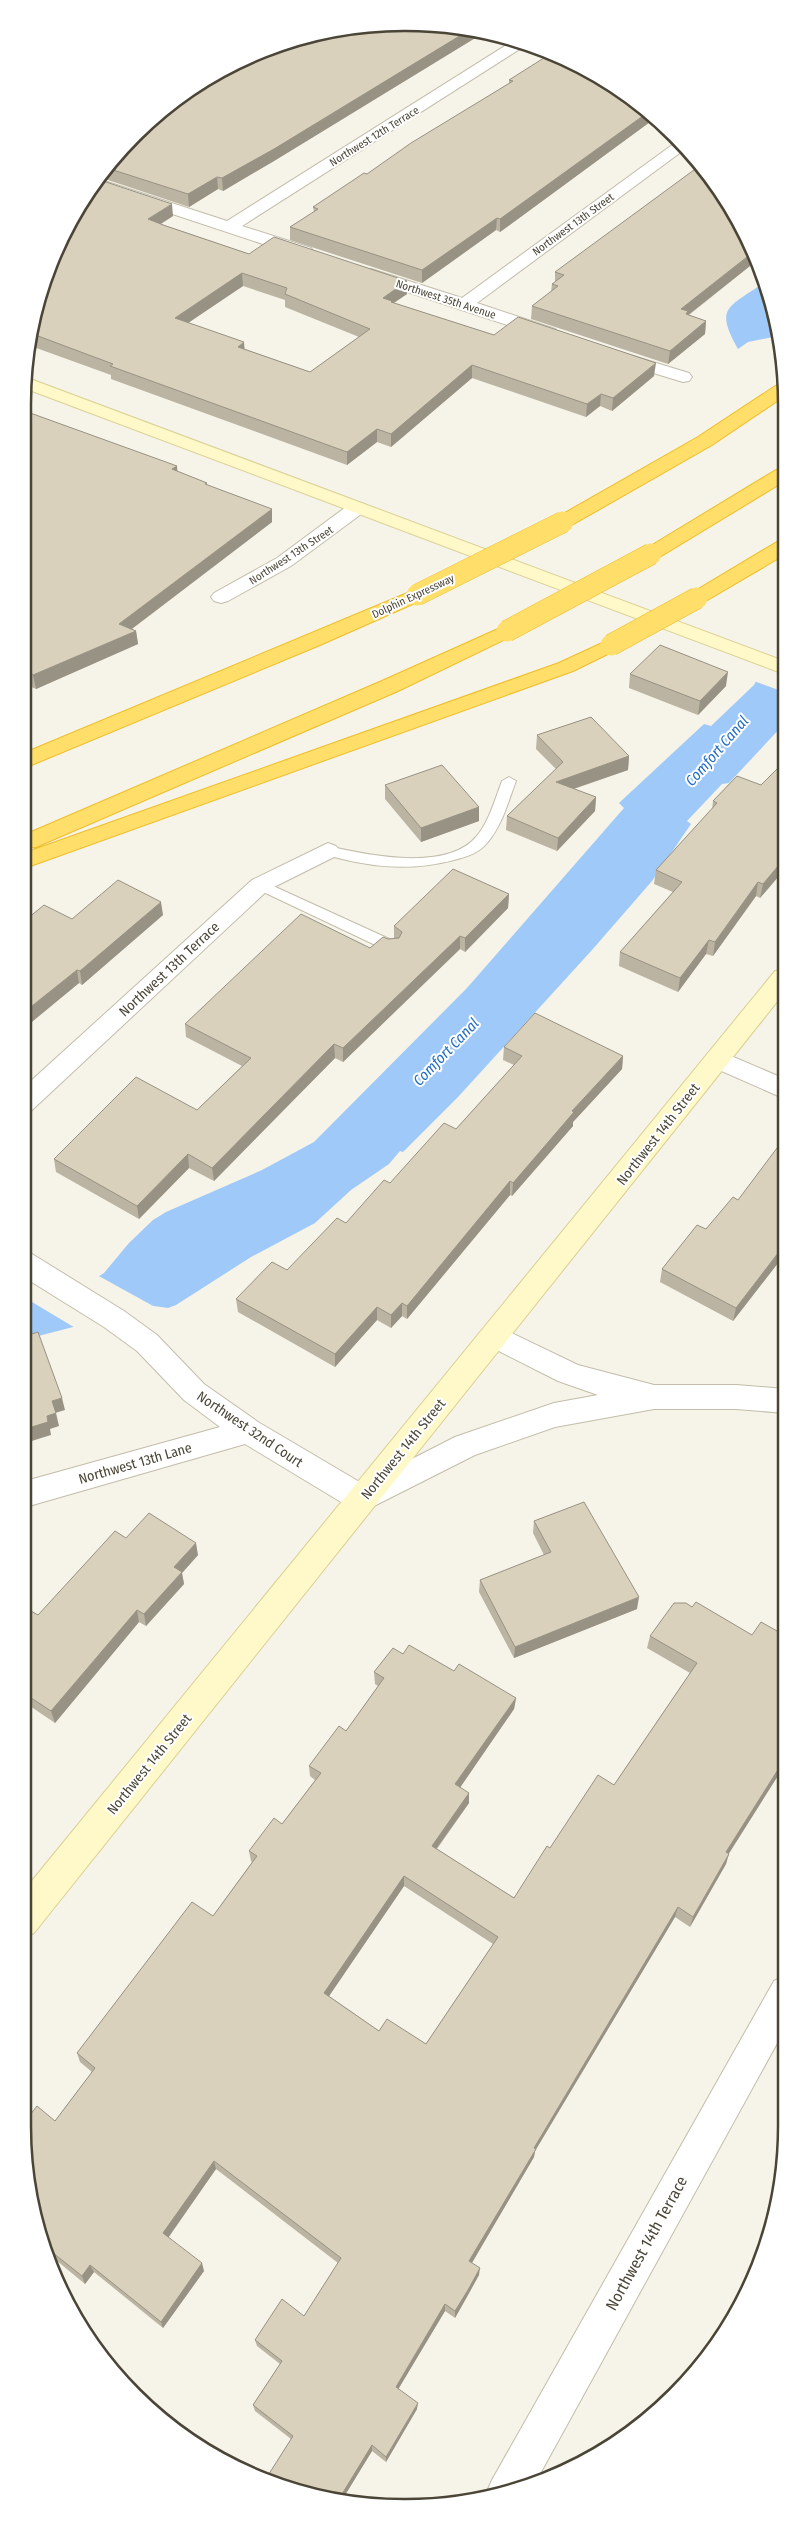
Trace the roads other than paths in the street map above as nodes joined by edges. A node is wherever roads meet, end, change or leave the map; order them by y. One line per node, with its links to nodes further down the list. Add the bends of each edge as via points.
1 (512, 47): 4 (street, Northwest 12th Terrace)
2 (676, 149): 7 (street, Northwest 13th Street)
3 (102, 186): 4 (street)
4 (229, 227): 5 (street)
5 (323, 258)
6 (352, 267): 7 (street, Northwest 35th Avenue)
7 (464, 305): 8 (street, Northwest 35th Avenue)
8 (565, 339)
9 (602, 351): 10 (street)
10 (682, 377)
11 (32, 385): 14 (street)
12 (778, 393): 18 (highway, Dolphin Expressway, bridge, via 705,441 563,522 417,595)
13 (778, 477): 20 (highway, bridge, via 651,554 507,631 390,686)
14 (358, 508): 16 (street, Northwest 13th Street, via 284,562); 17 (street)
15 (778, 550): 22 (highway, bridge, via 698,598 566,667)
16 (222, 597)
17 (778, 666)
18 (31, 758)
19 (509, 781): 21 (lane, via 483,839 474,848 413,865 394,865)
20 (31, 840)
21 (328, 852): 23 (street, Northwest 13th Terrace)
22 (31, 859)
23 (260, 885): 24 (lane); 28 (street, Northwest 13th Terrace)
24 (393, 947)
25 (778, 984): 26 (street, Northwest 14th Street)
26 (717, 1059): 27 (street); 30 (street, Northwest 14th Street)
27 (778, 1087)
28 (31, 1096)
29 (31, 1268): 33 (street, Northwest 32nd Court, via 147,1343 194,1392)
30 (495, 1336): 31 (street, via 568,1374); 35 (street, Northwest 14th Street)
31 (654, 1397): 32 (street, via 736,1396); 35 (street, via 554,1415 465,1446)
32 (778, 1400)
33 (248, 1431): 34 (street, Northwest 13th Lane); 35 (street, Northwest 32nd Court)
34 (31, 1492)
35 (362, 1499): 36 (street, Northwest 14th Street)
36 (31, 1910)
37 (778, 2007): 38 (street, Northwest 14th Terrace)
38 (512, 2483)

